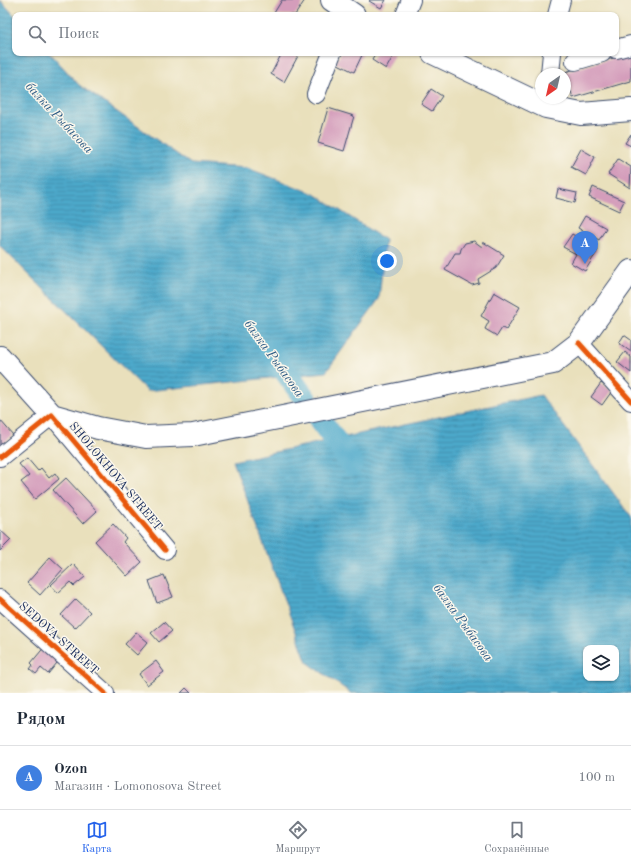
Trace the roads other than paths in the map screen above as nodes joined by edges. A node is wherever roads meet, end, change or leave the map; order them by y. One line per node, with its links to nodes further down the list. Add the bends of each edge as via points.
1 (411, 0): 3 (street)
2 (560, 0): 4 (street)
3 (406, 12)
4 (558, 12)
5 (631, 45): 6 (street)
6 (619, 48)
7 (331, 56): 13 (street)
8 (440, 56): 14 (main road)
9 (552, 56): 12 (street)
10 (592, 56): 11 (street)
11 (574, 61)
12 (551, 68)
13 (316, 94)
14 (535, 97)
15 (552, 104): 16 (main road, via 581,114)
16 (631, 110)
17 (631, 271): 18 (main road)
18 (579, 343): 20 (street); 21 (main road, via 553,363 193,435 146,437 98,428)
19 (0, 357): 21 (main road, SHOLOKHOVA STREET)
20 (631, 401)
21 (52, 415): 22 (street); 23 (street, SHOLOKHOVA STREET)
22 (0, 457)
23 (165, 550)
24 (0, 599): 25 (street, SEDOVA STREET)
25 (105, 693)

